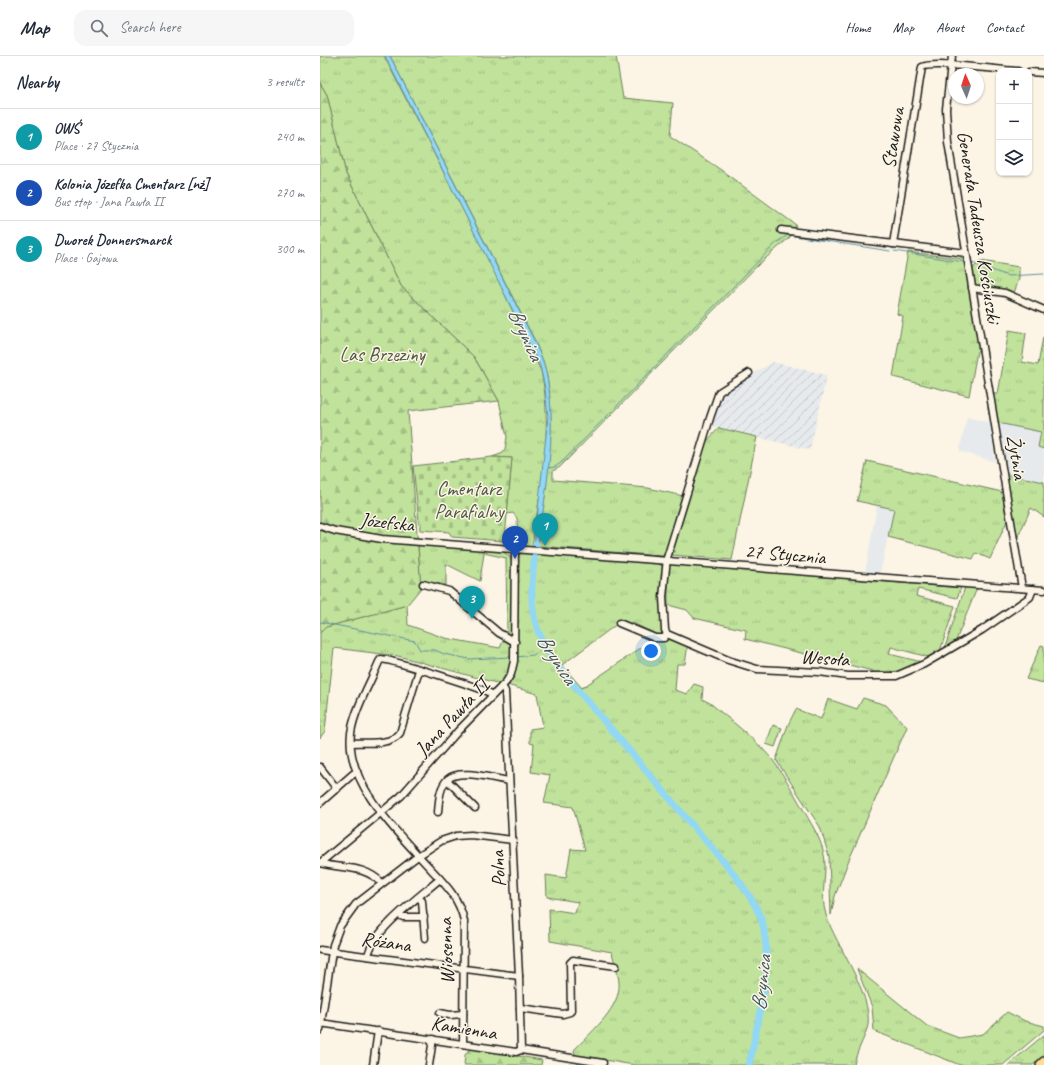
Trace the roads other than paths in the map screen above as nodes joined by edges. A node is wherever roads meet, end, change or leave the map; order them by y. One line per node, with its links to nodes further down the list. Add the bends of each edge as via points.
1 (952, 56): 2 (street, Generała Tadeusza Kościuszki)
2 (951, 66): 3 (street); 7 (street, Stawowa, via 922,67); 8 (street, Generała Tadeusza Kościuszki, via 946,123)
3 (996, 69)
4 (1032, 72): 5 (street)
5 (1044, 73)
6 (781, 230): 7 (street)
7 (893, 244): 8 (street)
8 (966, 253): 9 (street, Generała Tadeusza Kościuszki)
9 (972, 288): 10 (street, via 1005,293); 12 (street, Generała Tadeusza Kościuszki)
10 (1044, 310)
11 (749, 373): 16 (street, via 719,392)
12 (992, 402): 18 (street, Żytnia)
13 (320, 526): 14 (street, Józefska, via 382,539)
14 (515, 549): 15 (street, Józefska); 23 (street, Jana Pawła II)
15 (526, 550): 16 (street, 27 Stycznia)
16 (667, 561): 18 (street, 27 Stycznia); 22 (street, via 664,596)
17 (423, 584): 23 (street, via 449,591 499,633)
18 (1022, 588): 19 (street, 27 Stycznia)
19 (1033, 589): 20 (street, 27 Stycznia); 22 (street, Wesoła, via 1030,597 982,630 924,664 896,676 848,676 757,669 728,660)
20 (1044, 590)
21 (619, 623): 22 (street, via 655,638 664,638)
22 (667, 634)
23 (515, 642): 25 (street, Jana Pawła II, via 510,676)
24 (419, 670): 26 (street); 27 (street, via 398,737); 27 (street, via 385,660 379,662 354,720)
25 (502, 686): 26 (street, Jana Pawła II); 31 (street, Polna, via 505,691)
26 (493, 695): 36 (street, Jana Pawła II, via 401,796)
27 (351, 743): 29 (street, Wiosenna)
28 (320, 767): 32 (street)
29 (358, 772): 32 (street); 36 (street, Wiosenna)
30 (447, 780): 31 (street, via 457,774 463,774); 34 (street); 35 (street)
31 (509, 781): 37 (street, Polna)
32 (337, 788): 33 (street)
33 (320, 803)
34 (476, 808)
35 (438, 812)
36 (381, 813): 38 (street, Wiosenna); 39 (street, Jana Pawła II)
37 (513, 840): 38 (street, via 481,835 456,836 441,841); 51 (street, Polna)
38 (418, 856): 40 (street, Wiosenna); 41 (street)
39 (320, 863): 41 (street, via 364,870 373,874)
40 (440, 879): 42 (street); 50 (street, Wiosenna, via 462,909)
41 (382, 883): 47 (street, via 351,909 340,926)
42 (419, 898): 43 (street); 44 (street, via 422,901)
43 (399, 915): 44 (street); 48 (street, via 385,926)
44 (424, 917): 45 (street)
45 (425, 938)
46 (320, 950): 47 (street, Różana)
47 (332, 951): 48 (street, Różana); 55 (street)
48 (368, 956): 50 (street, Różana)
49 (616, 966): 52 (street, via 573,960 570,963 570,1012 563,1014)
50 (464, 969): 51 (street, Różana); 54 (street, Wiosenna)
51 (519, 976): 52 (street, Polna)
52 (520, 1008): 60 (street, Polna)
53 (440, 1013): 54 (street)
54 (463, 1014): 59 (street, Wiosenna)
55 (321, 1023): 56 (street); 57 (street, Kamienna)
56 (320, 1030)
57 (378, 1032): 58 (street, Kamienna); 63 (street)
58 (433, 1039): 59 (street, Kamienna); 64 (street)
59 (463, 1044): 60 (street, Kamienna, via 516,1052)
60 (521, 1050): 62 (street, Kamienna)
61 (1044, 1062): 65 (highway)
62 (603, 1063)
63 (372, 1065)
64 (429, 1065)
65 (1041, 1065)

